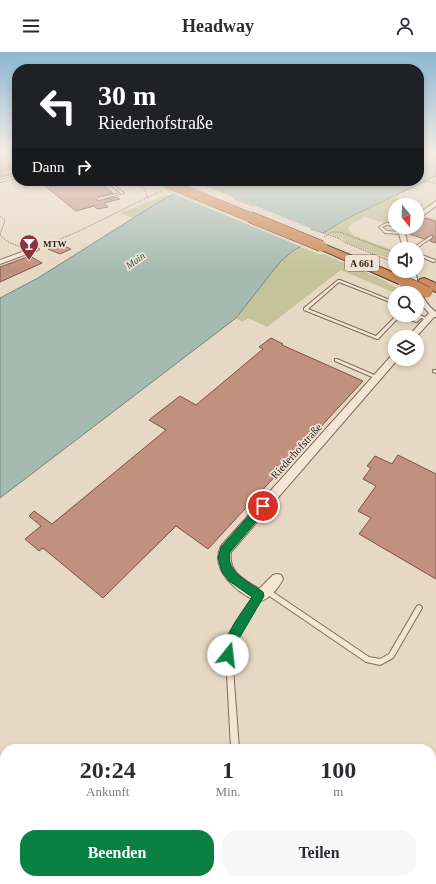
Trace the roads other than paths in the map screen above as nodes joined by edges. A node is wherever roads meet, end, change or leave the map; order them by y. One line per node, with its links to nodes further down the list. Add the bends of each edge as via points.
1 (123, 193): 4 (lane)
2 (195, 193): 10 (highway, A 661, bridge)
3 (203, 193): 10 (highway, A 661)
4 (99, 199)
5 (436, 203): 6 (street)
6 (424, 212)
7 (388, 224): 8 (lane, via 380,227)
8 (388, 232)
9 (432, 237): 11 (lane)
10 (327, 241): 16 (highway, A 661)
11 (424, 242)
12 (36, 249): 15 (street)
13 (424, 257): 14 (lane)
14 (434, 261)
15 (0, 262)
16 (388, 265)
17 (406, 278): 21 (street)
18 (413, 278): 19 (highway, A 661, bridge)
19 (431, 289)
20 (388, 300): 22 (lane, via 338,281 305,309 377,338)
21 (432, 315): 23 (street)
22 (392, 322)
23 (418, 330)
24 (336, 360): 26 (lane)
25 (388, 366): 26 (street, Riederhofstraße)
26 (378, 378): 28 (street, Riederhofstraße, via 225,550 223,563 233,577)
27 (277, 579): 28 (street)
28 (263, 593): 29 (lane, via 368,660 380,662 391,656); 30 (lane, via 232,640 228,655)
29 (419, 608)
30 (235, 744)

